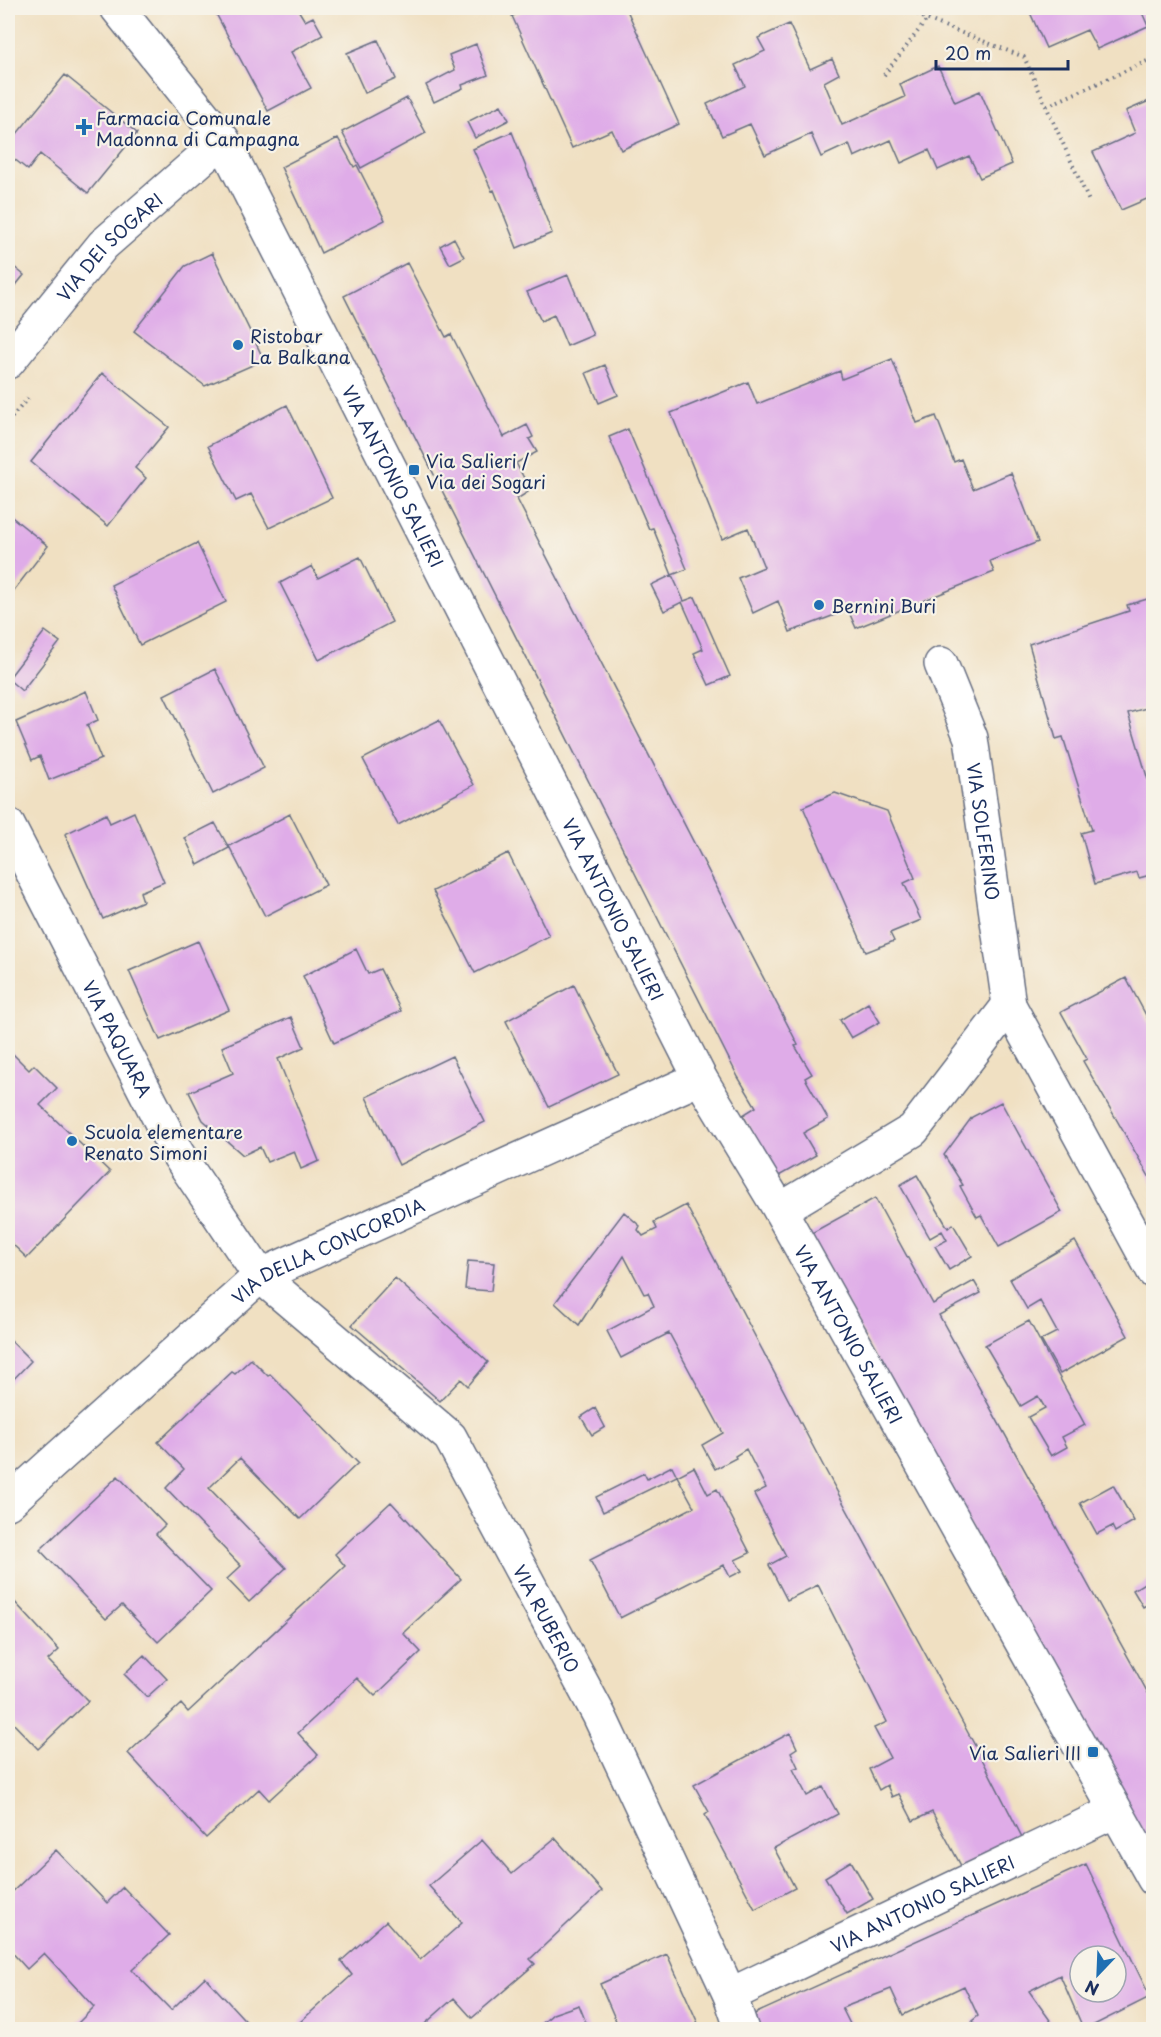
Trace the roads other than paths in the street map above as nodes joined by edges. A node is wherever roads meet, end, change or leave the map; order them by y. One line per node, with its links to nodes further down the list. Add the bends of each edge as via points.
1 (117, 8): 2 (street, VIA ANTONIO SALIERI)
2 (223, 140): 3 (street, VIA DEI SOGARI, via 103,245); 7 (street, VIA ANTONIO SALIERI)
3 (8, 362)
4 (941, 664): 6 (street, VIA SOLFERINO, via 971,738)
5 (8, 825): 10 (street, VIA PAQUARA, via 177,1153)
6 (1009, 1005): 8 (street, via 914,1130); 9 (street, VIA SOLFERINO)
7 (700, 1078): 8 (street, VIA ANTONIO SALIERI); 10 (street, VIA DELLA CONCORDIA)
8 (780, 1210): 12 (street, VIA ANTONIO SALIERI)
9 (1154, 1272)
10 (260, 1276): 11 (street, VIA DELLA CONCORDIA); 14 (street, VIA RUBERIO, via 450,1437 599,1714)
11 (8, 1503)
12 (1115, 1811): 13 (street, VIA ANTONIO SALIERI); 14 (street, VIA ANTONIO SALIERI)
13 (1154, 1879)
14 (730, 1995): 15 (street, VIA RUBERIO)
15 (742, 2030)

